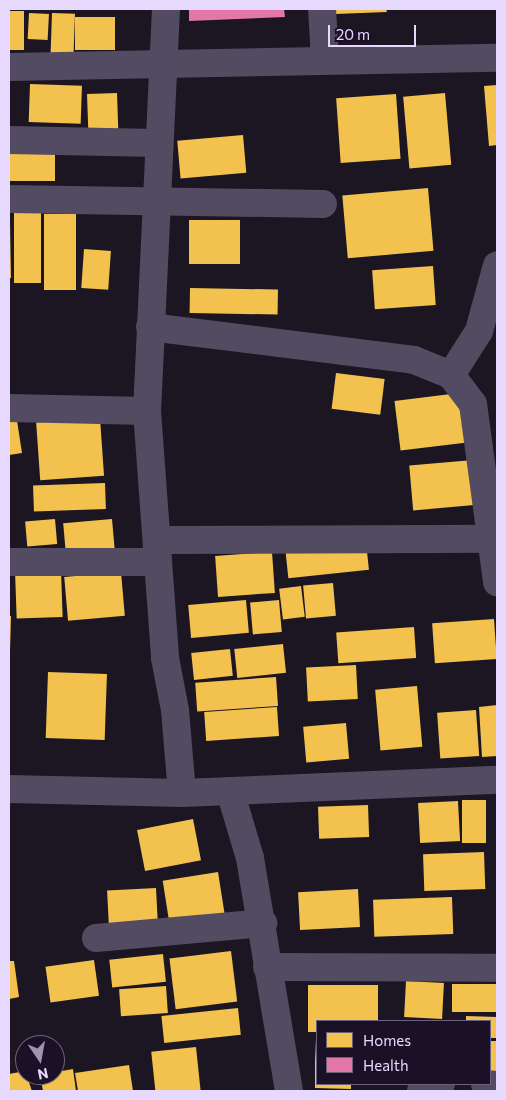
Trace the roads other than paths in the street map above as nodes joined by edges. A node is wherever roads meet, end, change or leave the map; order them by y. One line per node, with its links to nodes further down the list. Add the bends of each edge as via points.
1 (166, 9): 6 (street)
2 (322, 9): 3 (street)
3 (325, 58): 4 (street); 6 (street)
4 (497, 58)
5 (9, 67): 6 (street)
6 (166, 67): 8 (street)
7 (9, 140): 8 (street)
8 (158, 143): 10 (street)
9 (9, 199): 10 (street)
10 (155, 201): 11 (street); 13 (street)
11 (323, 204)
12 (497, 265): 14 (street, via 479,331)
13 (150, 327): 14 (street, via 414,360); 16 (street)
14 (451, 375): 17 (street, via 473,404)
15 (9, 408): 16 (street)
16 (147, 411): 18 (street)
17 (490, 539): 18 (street); 20 (street)
18 (159, 551): 19 (street); 24 (street)
19 (9, 562)
20 (497, 582)
21 (497, 780): 23 (street)
22 (9, 789): 24 (street)
23 (230, 791): 24 (street); 25 (street)
24 (182, 793)
25 (263, 923): 26 (street); 27 (street)
26 (96, 938)
27 (267, 967): 28 (street); 30 (street)
28 (497, 968)
29 (439, 1085): 31 (street)
30 (289, 1091)
31 (421, 1091)

